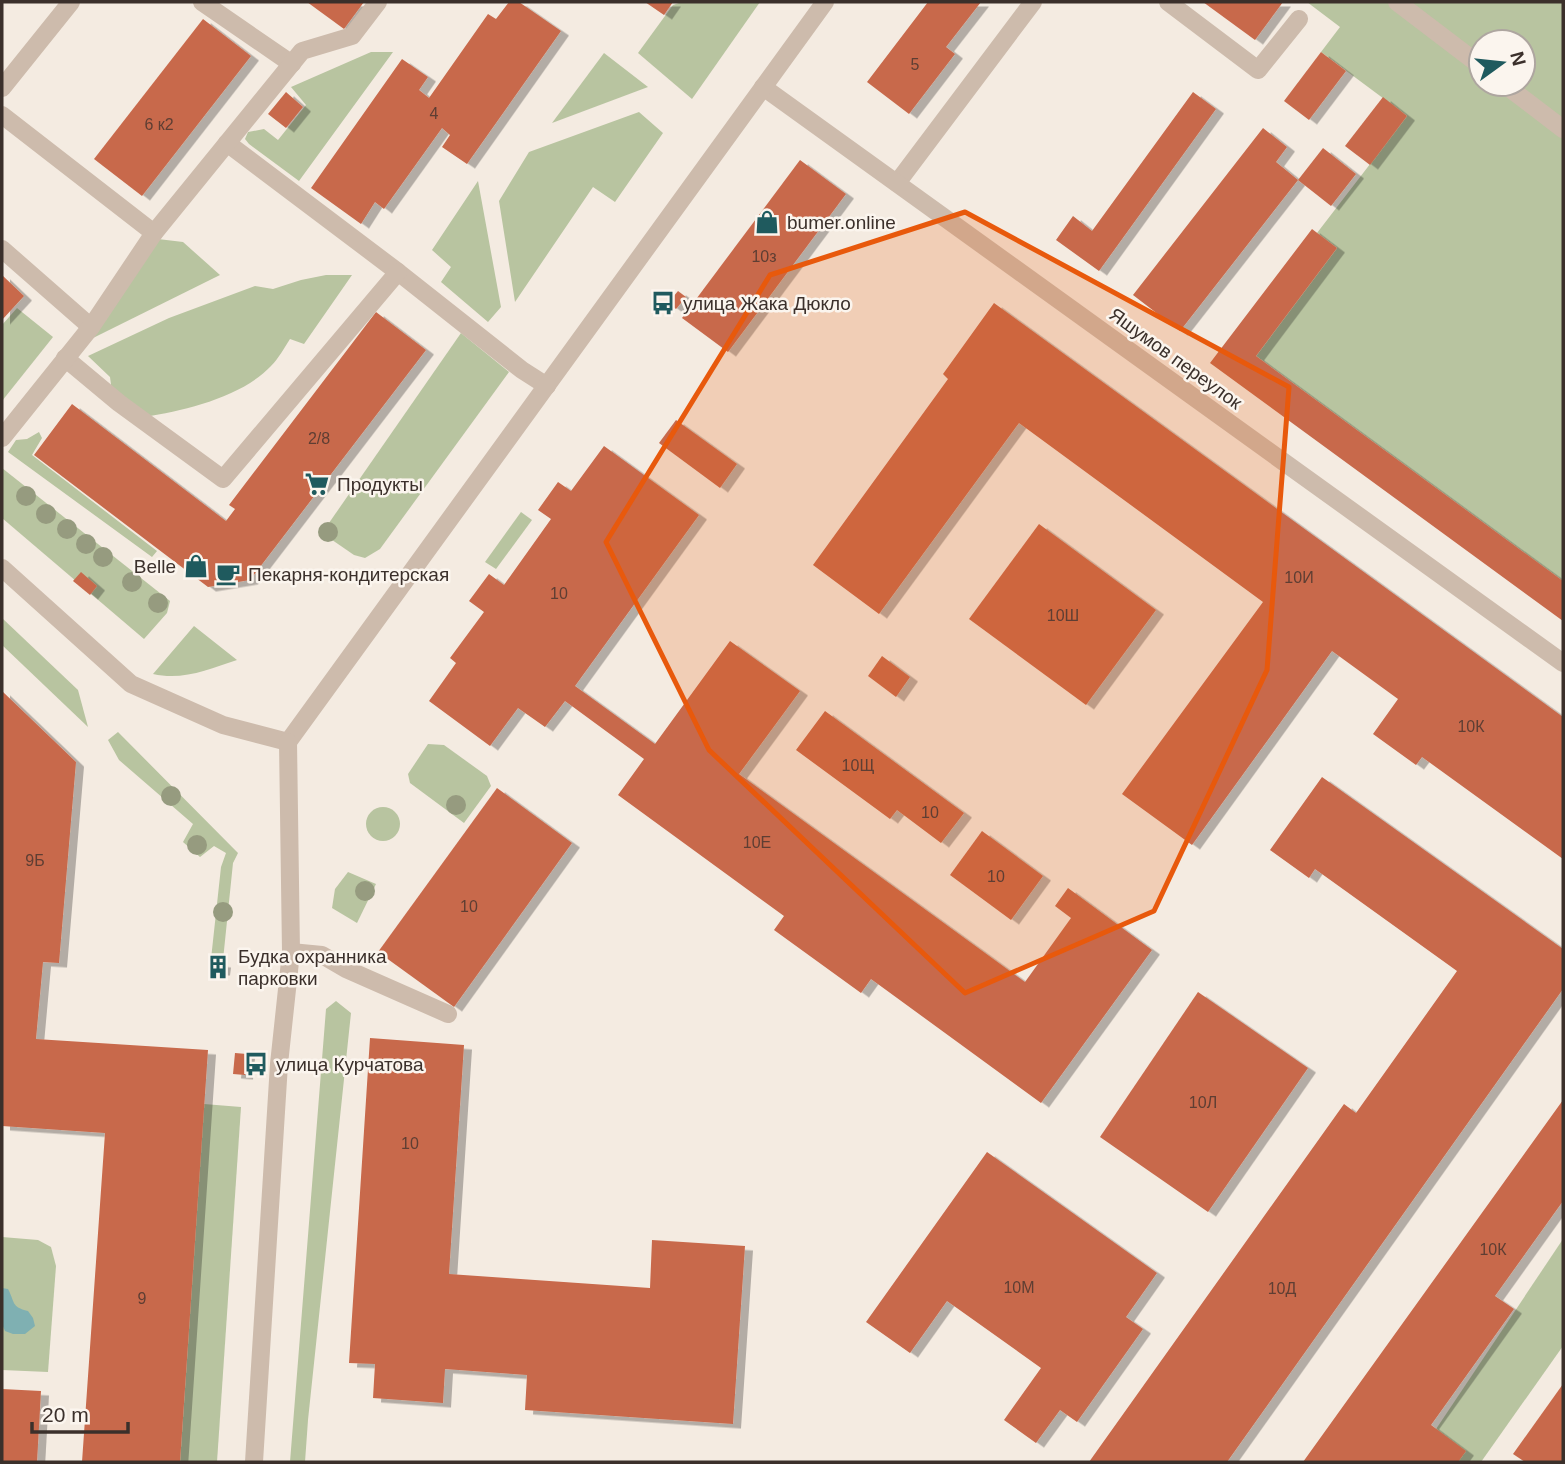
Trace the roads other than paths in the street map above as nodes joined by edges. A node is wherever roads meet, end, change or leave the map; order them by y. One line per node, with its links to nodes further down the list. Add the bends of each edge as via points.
1 (71, 2): 12 (street)
2 (202, 2): 10 (street)
3 (378, 2): 10 (street, via 352,36 302,51)
4 (825, 2): 11 (street)
5 (1033, 2): 17 (street)
6 (1168, 2): 8 (street, via 1258,70)
7 (1397, 2): 9 (street)
8 (1299, 19)
9 (1467, 55)
10 (292, 64): 16 (street)
11 (763, 87): 17 (street, Яшумов переулок); 23 (street)
12 (2, 88)
13 (1522, 98): 15 (street)
14 (2, 115): 18 (street)
15 (1563, 129)
16 (228, 143): 18 (street); 20 (street)
17 (897, 183): 26 (street, Яшумов переулок)
18 (155, 233): 21 (street)
19 (2, 249): 21 (street)
20 (398, 272): 22 (street, via 223,479); 23 (street)
21 (91, 327): 22 (street)
22 (65, 358): 24 (street)
23 (547, 386): 27 (street)
24 (2, 438)
25 (2, 568): 27 (street, via 131,684 223,725)
26 (1563, 663)
27 (288, 742): 28 (street)
28 (291, 952): 29 (street, via 321,955); 30 (street, via 279,1065)
29 (448, 1014)
30 (254, 1462)

